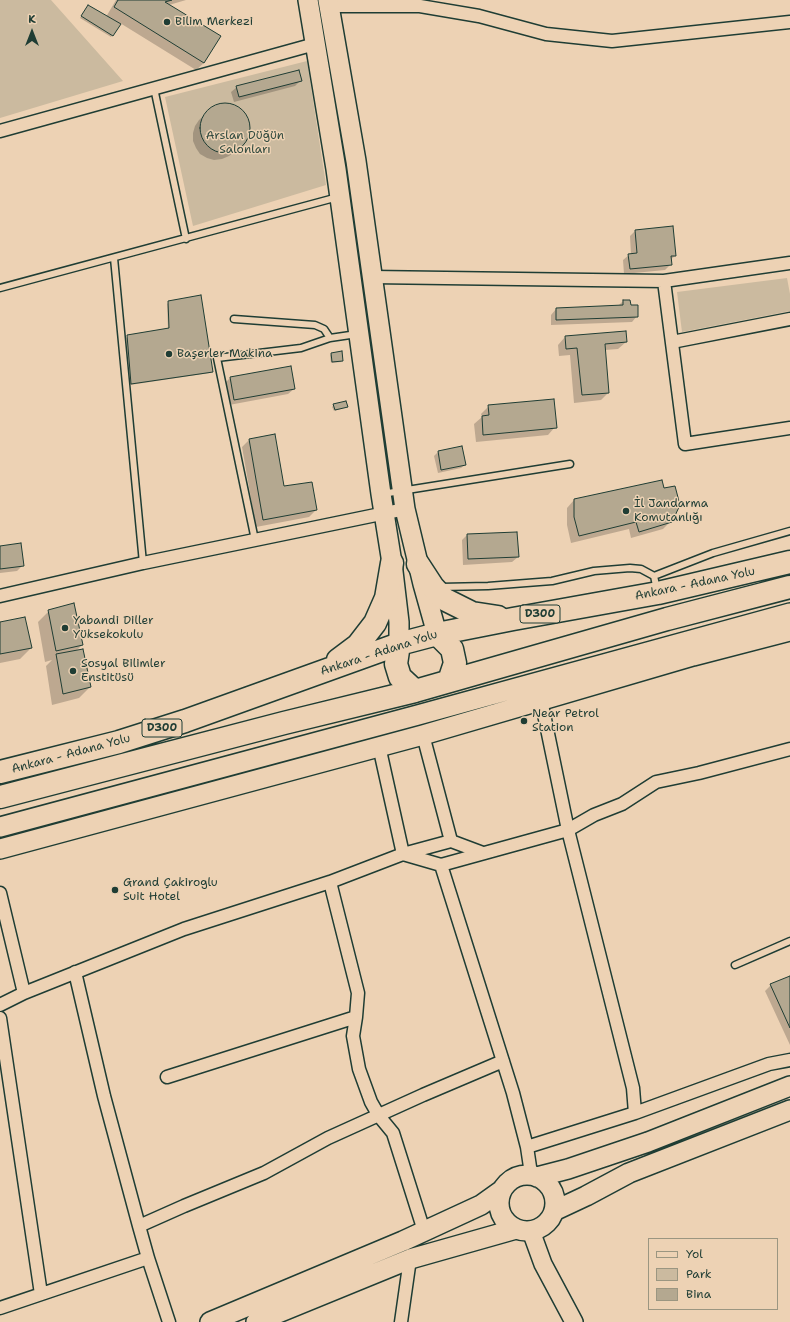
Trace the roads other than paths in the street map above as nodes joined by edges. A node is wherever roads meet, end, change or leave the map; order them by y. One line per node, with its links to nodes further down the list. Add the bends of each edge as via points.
1 (308, 0): 6 (main road)
2 (442, 0): 4 (street)
3 (329, 3): 4 (street); 13 (main road, via 356,161)
4 (420, 6): 5 (street, via 479,16 546,34 612,41)
5 (790, 22)
6 (315, 44): 7 (street); 9 (main road)
7 (154, 88): 8 (street); 10 (lane)
8 (0, 131)
9 (339, 197): 10 (lane); 18 (main road)
10 (186, 239): 11 (lane)
11 (114, 258): 15 (lane); 30 (lane)
12 (790, 263): 14 (street)
13 (372, 277): 14 (street); 23 (main road)
14 (664, 281): 20 (street)
15 (0, 288)
16 (234, 319): 19 (lane, via 315,325 324,329)
17 (790, 319): 20 (street)
18 (359, 334): 19 (lane); 24 (main road)
19 (330, 338): 28 (lane, via 300,348 217,358)
20 (672, 342): 21 (street, via 685,444)
21 (790, 428)
22 (570, 464): 23 (lane)
23 (402, 490): 24 (lane); 25 (main road)
24 (381, 494): 26 (main road)
25 (405, 509): 26 (street); 32 (main road)
26 (384, 513): 28 (street); 31 (main road)
27 (790, 531): 33 (lane, via 712,553)
28 (255, 540): 30 (street)
29 (790, 562): 33 (highway, Ankara - Adana Yolu / D300)
30 (143, 563): 36 (street)
31 (392, 563): 41 (main road); 42 (highway, via 386,598 376,623 358,645)
32 (418, 564): 35 (highway); 40 (main road)
33 (656, 585): 35 (lane, via 642,569 630,568 594,571 552,581); 38 (highway, Ankara - Adana Yolu / D300)
34 (790, 586): 43 (highway, Ankara - Adana Yolu / D300)
35 (433, 587): 38 (highway, via 444,599 472,613)
36 (0, 596)
37 (790, 613): 46 (main road)
38 (513, 619): 40 (highway, Ankara - Adana Yolu / D300)
39 (790, 630): 45 (main road)
40 (437, 634): 41 (highway, Ankara - Adana Yolu / D300); 43 (highway, via 452,649 456,663)
41 (399, 644): 42 (highway, Ankara - Adana Yolu / D300); 44 (highway, via 396,664 400,677)
42 (321, 672): 51 (highway, Ankara - Adana Yolu / D300, via 119,742)
43 (449, 681): 44 (highway, Ankara - Adana Yolu / D300)
44 (415, 691): 52 (highway, Ankara - Adana Yolu / D300)
45 (542, 700): 48 (main road); 54 (street)
46 (418, 715): 47 (main road); 48 (main road)
47 (374, 727): 49 (main road); 53 (main road)
48 (423, 735): 49 (main road); 55 (street)
49 (379, 746): 56 (main road); 58 (street)
50 (790, 750): 54 (street, via 656,782 622,804 594,815)
51 (0, 772)
52 (0, 797)
53 (0, 827)
54 (568, 830): 57 (street); 74 (street, via 633,1088)
55 (451, 841): 57 (street); 58 (street)
56 (0, 849)
57 (483, 853): 59 (street)
58 (403, 854): 59 (street); 60 (street)
59 (441, 865): 70 (street)
60 (330, 882): 64 (street, via 184,929); 67 (street, via 358,993)
61 (0, 893): 65 (street)
62 (790, 941): 63 (lane)
63 (735, 965)
64 (75, 972): 65 (street); 80 (street, via 104,1096)
65 (24, 992): 66 (street)
66 (0, 1005)
67 (356, 1017): 71 (street); 75 (street, via 353,1036 359,1069)
68 (0, 1018): 85 (street)
69 (790, 1060): 74 (street, via 769,1064)
70 (503, 1061): 75 (street); 76 (street)
71 (167, 1077)
72 (790, 1086): 77 (main road, via 648,1142 568,1169)
73 (790, 1110): 79 (main road, via 629,1173)
74 (635, 1113): 76 (street)
75 (379, 1116): 80 (street, via 328,1138 264,1173); 82 (street, via 393,1133)
76 (527, 1147): 77 (street)
77 (532, 1176): 78 (main road, via 516,1177); 79 (main road, via 550,1188 554,1197)
78 (502, 1190): 81 (main road, via 498,1204 501,1216 508,1224); 82 (main road, via 481,1205)
79 (554, 1211): 81 (main road, via 546,1224)
80 (139, 1226): 83 (street)
81 (523, 1230): 84 (main road); 92 (street)
82 (424, 1231): 89 (main road)
83 (148, 1258): 85 (street); 88 (street)
84 (410, 1259): 87 (main road); 91 (street)
85 (41, 1294): 86 (street)
86 (0, 1308)
87 (279, 1318): 90 (main road)
88 (169, 1322)
89 (210, 1322)
90 (256, 1322)
91 (401, 1322)
92 (574, 1322)

